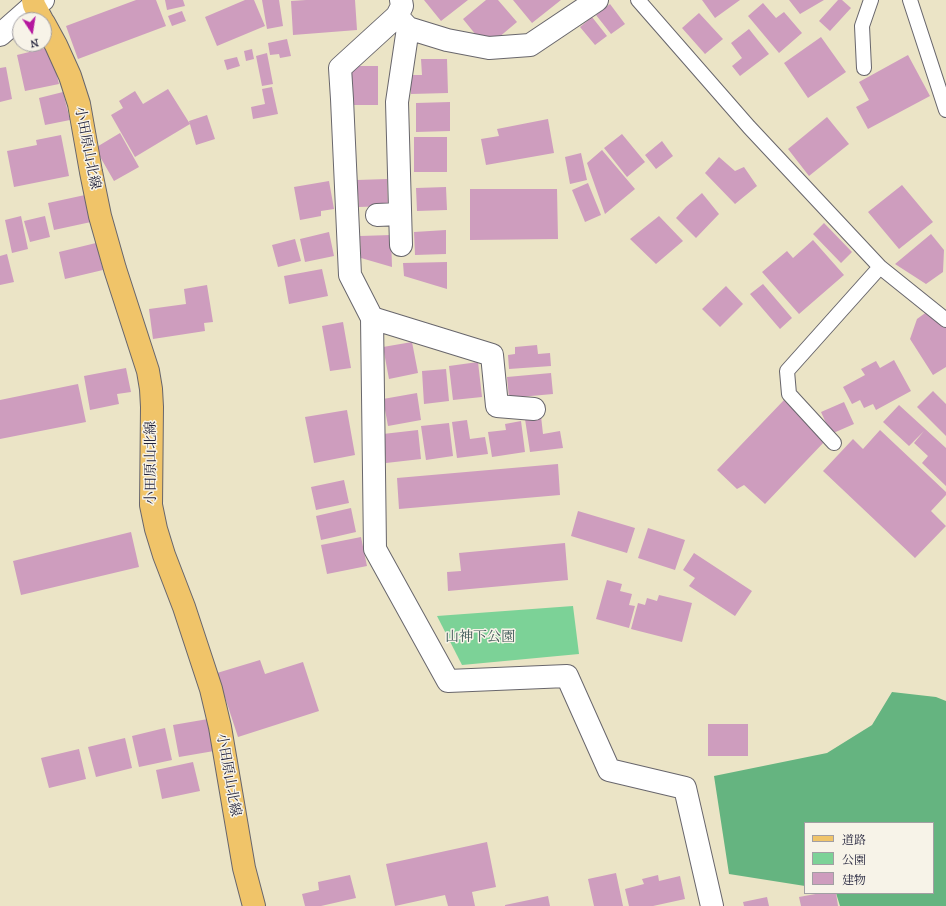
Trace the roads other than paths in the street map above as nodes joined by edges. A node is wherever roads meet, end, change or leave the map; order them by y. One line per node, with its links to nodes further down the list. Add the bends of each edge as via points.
1 (597, 0): 6 (street, via 530,45 488,48 447,40)
2 (638, 0): 13 (lane, via 748,127)
3 (871, 0): 8 (lane, via 862,26)
4 (910, 0): 9 (lane)
5 (39, 10): 7 (street); 18 (main road, 小田原山北線, via 70,76 79,104 100,216 148,371 152,407 151,504 164,555 212,689 244,868)
6 (402, 15): 10 (street, via 397,102 390,160); 14 (street, via 340,68 350,275)
7 (0, 35)
8 (864, 68)
9 (946, 110)
10 (400, 214): 11 (street); 12 (street)
11 (377, 215)
12 (401, 245)
13 (880, 268): 15 (lane); 17 (lane, via 787,372 789,394)
14 (372, 318): 16 (street, via 492,355 497,406); 19 (street, via 375,549 448,681 567,676 609,770 685,788)
15 (946, 320)
16 (534, 409)
17 (834, 443)
18 (254, 906)
19 (712, 906)

